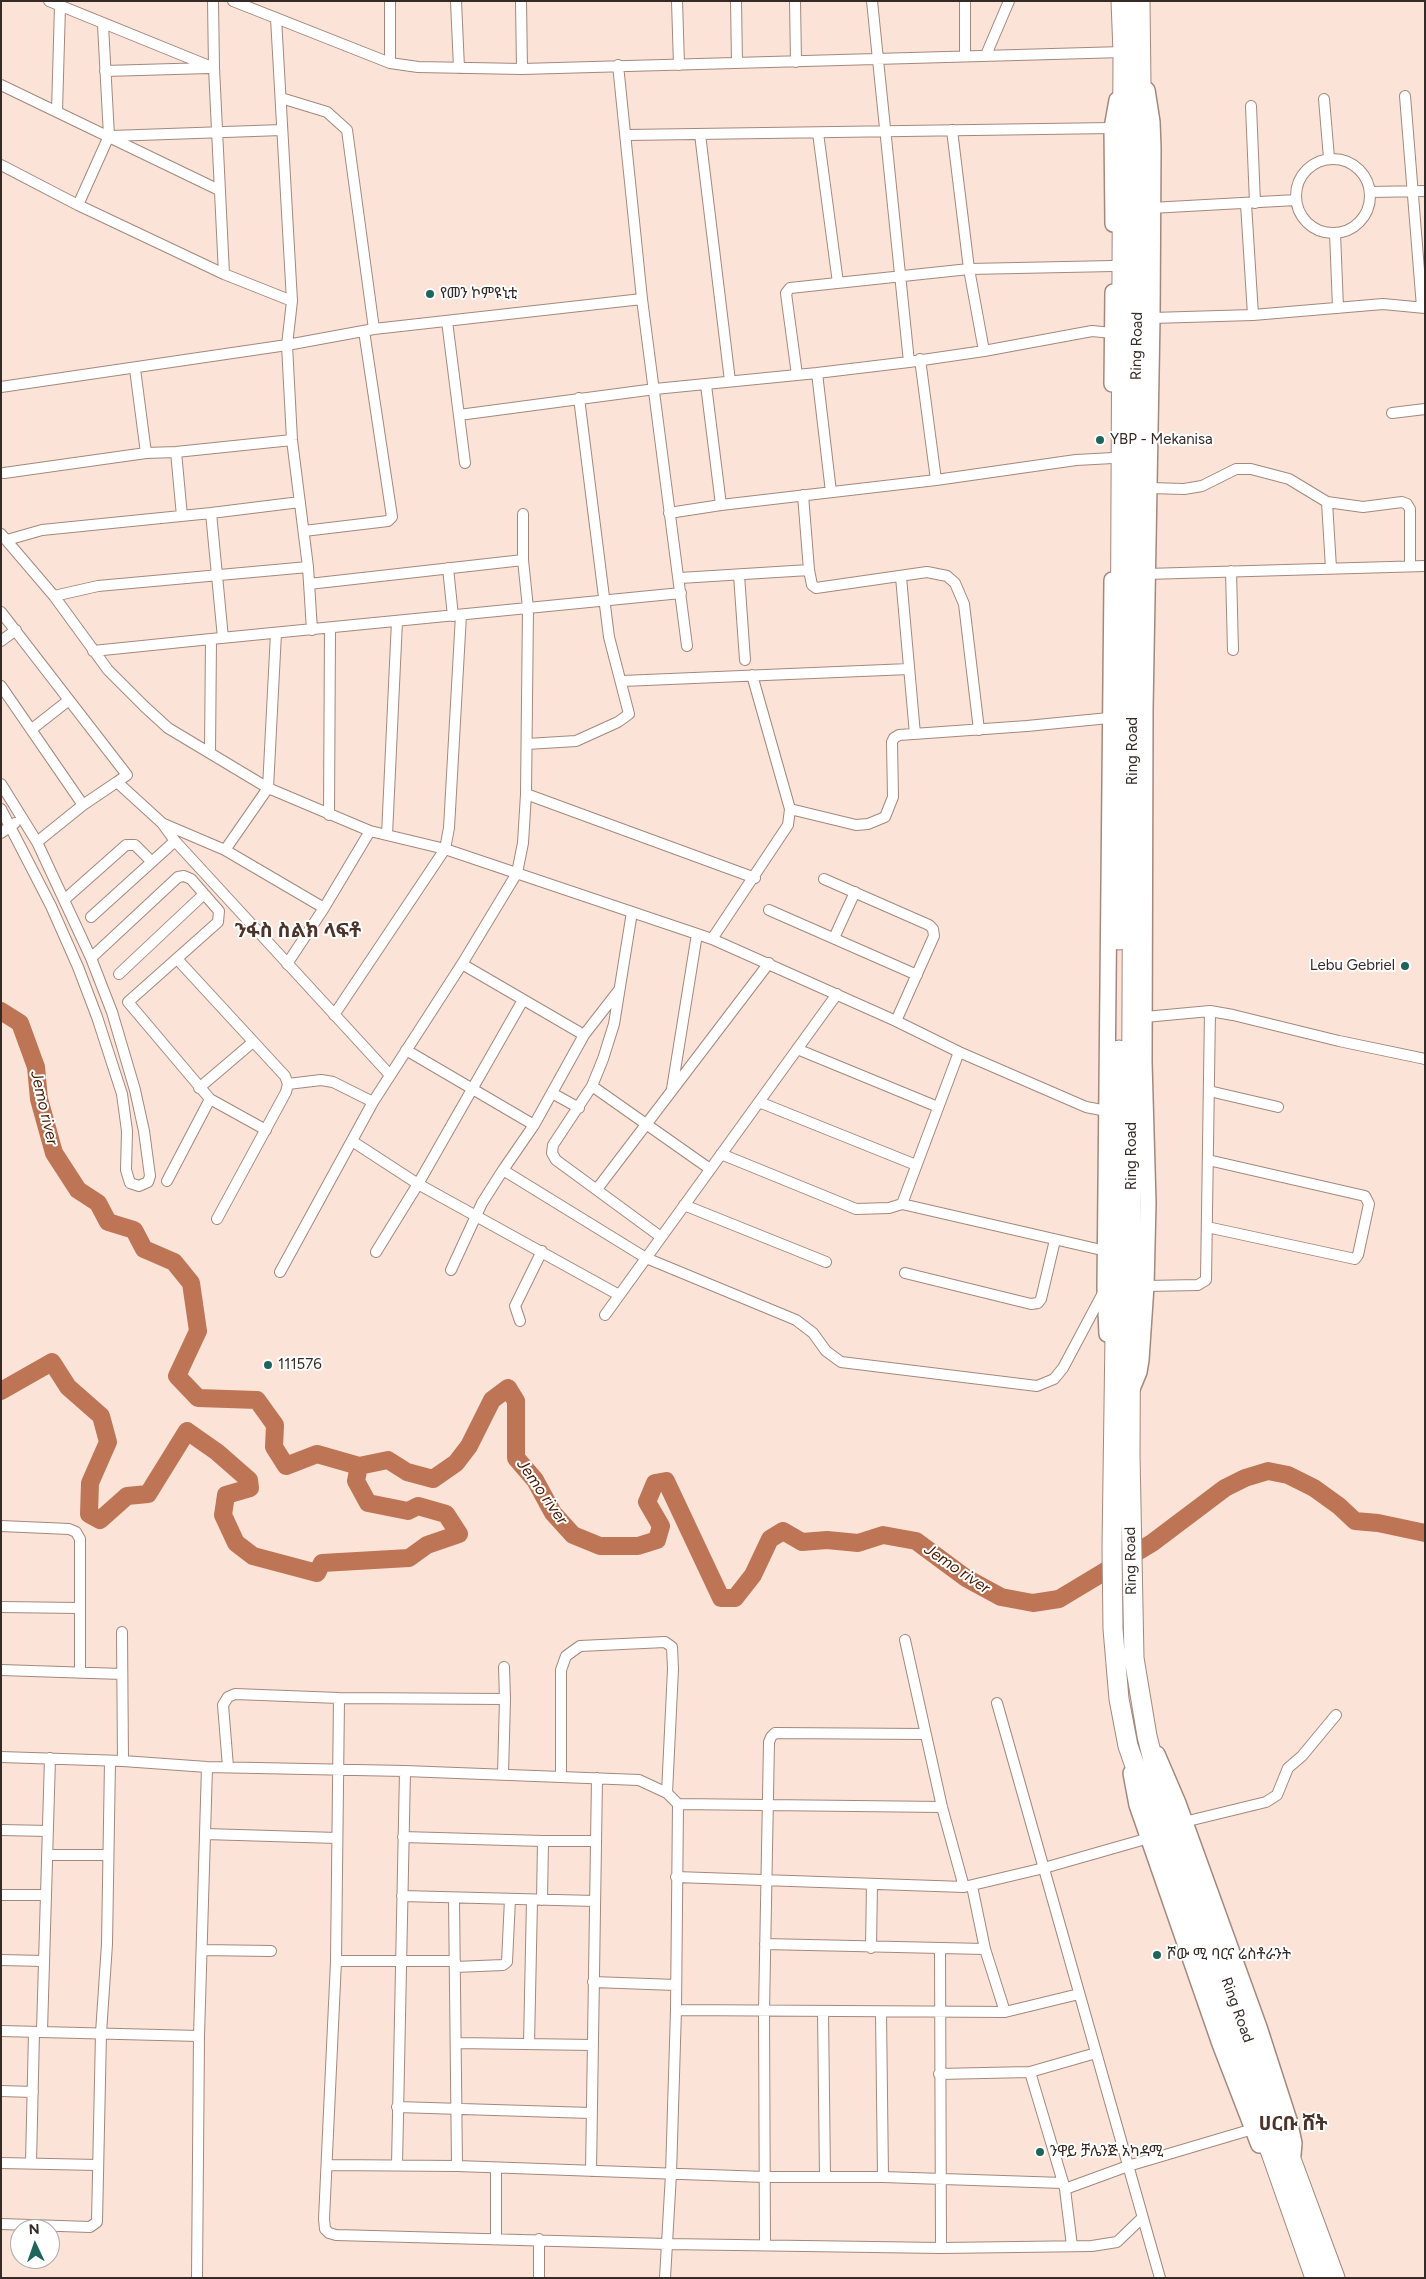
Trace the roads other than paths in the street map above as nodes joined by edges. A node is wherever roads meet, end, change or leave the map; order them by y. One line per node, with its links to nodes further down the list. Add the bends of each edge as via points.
1 (49, 1): 15 (street)
2 (213, 1): 29 (street)
3 (390, 1): 24 (street)
4 (456, 1): 30 (street)
5 (521, 1): 31 (street)
6 (678, 1): 28 (street)
7 (736, 1): 25 (street)
8 (795, 1): 23 (street)
9 (872, 1): 22 (street)
10 (965, 1): 20 (street)
11 (1009, 1): 21 (street)
12 (1120, 1): 19 (highway, Ring Road)
13 (1140, 1): 26 (highway, Ring Road)
14 (238, 2): 17 (street)
15 (60, 6): 16 (street); 39 (street)
16 (73, 6): 18 (street)
17 (276, 18): 24 (street); 36 (street)
18 (103, 25): 29 (street); 32 (street)
19 (1123, 52): 21 (street); 33 (highway, Ring Road)
20 (965, 55): 21 (street); 22 (street)
21 (986, 55)
22 (877, 59): 23 (street); 42 (street)
23 (796, 62): 25 (street)
24 (390, 63): 30 (street)
25 (737, 63): 28 (street)
26 (1141, 64): 58 (street, via 1152,122); 217 (highway, Ring Road)
27 (618, 65): 28 (street); 31 (street); 47 (street)
28 (680, 65)
29 (214, 68): 32 (street); 44 (street)
30 (459, 68): 31 (street)
31 (522, 68)
32 (105, 71): 48 (street)
33 (1123, 72): 40 (street); 217 (highway, Ring Road)
34 (1, 85): 39 (street)
35 (1405, 96): 53 (street)
36 (281, 98): 41 (street); 72 (street, via 327,112 347,130)
37 (1324, 99): 49 (street)
38 (1250, 106): 56 (street)
39 (57, 111): 48 (street)
40 (1112, 128): 43 (street); 60 (street)
41 (282, 130): 44 (street); 66 (street)
42 (886, 130): 43 (street); 45 (street); 63 (street)
43 (952, 130): 61 (street)
44 (216, 131): 48 (street); 51 (street)
45 (818, 133): 46 (street); 64 (street)
46 (700, 134): 47 (street); 81 (street)
47 (626, 135): 65 (street)
48 (109, 136): 51 (street); 57 (street)
49 (1329, 158): 54 (street, via 1357,168 1368,181); 55 (street, via 1309,168 1302,176)
50 (1, 165): 57 (street)
51 (219, 190): 62 (street)
52 (1425, 190): 53 (street)
53 (1414, 191): 54 (street); 68 (street)
54 (1371, 192): 59 (street, via 1368,210 1357,225)
55 (1296, 200): 56 (street); 59 (street, via 1304,219 1312,227)
56 (1250, 203): 58 (street); 69 (street)
57 (78, 205): 62 (street)
58 (1151, 208): 70 (street)
59 (1335, 233): 67 (street)
60 (1113, 266): 61 (street); 73 (street)
61 (969, 269): 63 (street); 75 (street)
62 (224, 274): 66 (street)
63 (901, 276): 64 (street); 77 (street)
64 (838, 283): 80 (street, via 790,288 786,293)
65 (642, 299): 71 (street); 84 (street)
66 (292, 300): 74 (street)
67 (1338, 308): 68 (street, via 1383,304); 69 (street)
68 (1423, 308)
69 (1253, 315): 70 (street)
70 (1152, 318): 96 (street)
71 (447, 321): 72 (street); 88 (street)
72 (369, 330): 74 (street); 106 (street, via 392,517 388,521)
73 (1112, 332): 75 (street, via 1092,331); 92 (street)
74 (287, 345): 78 (street); 89 (street)
75 (984, 351): 76 (street)
76 (920, 359): 77 (street); 95 (street)
77 (909, 362): 79 (street)
78 (136, 369): 83 (street); 91 (street)
79 (817, 373): 80 (street); 97 (street)
80 (797, 375): 81 (street)
81 (730, 381): 82 (street)
82 (706, 385): 84 (street); 101 (street)
83 (1, 387)
84 (655, 389): 85 (street); 103 (street)
85 (579, 398): 88 (street); 124 (street)
86 (1425, 409): 87 (street)
87 (1392, 413)
88 (459, 415): 93 (street)
89 (292, 440): 90 (street); 99 (street)
90 (176, 452): 91 (street); 105 (street)
91 (146, 453): 94 (street)
92 (1113, 458): 95 (street, via 1076,460); 145 (street)
93 (465, 463)
94 (4, 473)
95 (936, 480): 97 (street)
96 (1150, 488): 100 (street, via 1202,486 1236,469 1251,469 1289,479); 117 (street)
97 (831, 492): 98 (street)
98 (803, 495): 101 (street); 114 (street)
99 (300, 502): 102 (street); 106 (street)
100 (1327, 502): 109 (street, via 1363,507 1407,504 1410,509); 113 (street)
101 (721, 505): 103 (street)
102 (211, 513): 105 (street); 116 (street)
103 (669, 513): 120 (street)
104 (523, 514): 108 (street)
105 (182, 516): 107 (street)
106 (304, 531): 111 (street)
107 (4, 537): 123 (street)
108 (523, 560): 112 (street); 125 (street)
109 (1410, 566): 110 (street); 113 (street)
110 (1425, 566)
111 (308, 567): 116 (street); 121 (street)
112 (448, 568): 121 (street); 127 (street)
113 (1331, 568): 115 (street)
114 (810, 570): 118 (street); 119 (street, via 812,585 822,589)
115 (1231, 571): 117 (street); 137 (street)
116 (218, 574): 123 (street, via 98,586); 133 (street)
117 (1146, 574): 195 (street)
118 (739, 575): 120 (street); 139 (street)
119 (901, 577): 140 (street); 147 (street, via 937,573 947,576 960,592)
120 (680, 578): 122 (street)
121 (309, 584): 131 (street)
122 (681, 593): 124 (street); 136 (street)
123 (54, 596): 138 (street)
124 (606, 600): 125 (street); 142 (street, via 609,637)
125 (528, 608): 127 (street); 149 (street)
126 (1, 612): 130 (street)
127 (457, 615): 128 (street); 167 (street, via 449,828)
128 (397, 621): 129 (street); 164 (street)
129 (330, 628): 131 (street); 158 (street)
130 (16, 630): 135 (street); 144 (street)
131 (312, 630): 132 (street)
132 (276, 634): 133 (street); 153 (street)
133 (223, 638): 134 (street)
134 (211, 639): 138 (street); 150 (street)
135 (1, 641)
136 (687, 646)
137 (1233, 650)
138 (94, 651): 150 (street, via 108,670 168,728)
139 (745, 660)
140 (909, 669): 141 (street); 148 (street)
141 (752, 675): 142 (street); 157 (street)
142 (622, 681): 149 (street, via 628,709 626,717 576,740)
143 (1, 686): 146 (street)
144 (69, 700): 146 (street); 151 (street, via 127,775)
145 (1109, 718): 147 (street); 217 (street)
146 (32, 729): 155 (street)
147 (979, 730): 148 (street)
148 (915, 734): 157 (street, via 894,738 892,742 893,797 889,810 878,821 856,825)
149 (527, 744): 154 (street)
150 (210, 753): 153 (street)
151 (117, 782): 155 (street); 160 (street)
152 (1, 784): 159 (street)
153 (268, 788): 158 (street); 168 (street)
154 (526, 794): 170 (street, via 524,843); 171 (street)
155 (83, 805): 166 (street)
156 (1, 809): 161 (street)
157 (790, 809): 171 (street, via 784,834)
158 (329, 815): 162 (street)
159 (22, 818): 161 (street); 166 (street)
160 (162, 823): 165 (street); 168 (street)
161 (11, 826): 163 (street); 183 (street, via 52,906 97,1017 122,1094 128,1176 130,1183 139,1186 148,1182 150,1176 144,1131 112,1012)
162 (370, 831): 164 (street); 176 (street)
163 (1, 833)
164 (387, 835): 167 (street)
165 (175, 841): 169 (street); 186 (street)
166 (37, 842): 175 (street)
167 (445, 849): 170 (street); 194 (street)
168 (225, 850): 176 (street)
169 (151, 861): 175 (street, via 136,845 126,845); 179 (street)
170 (516, 873): 178 (street); 187 (street)
171 (754, 878): 182 (street)
172 (824, 879): 173 (street)
173 (855, 892): 181 (street); 189 (street, via 933,929 934,936)
174 (204, 894): 183 (street, via 191,879 178,877); 184 (street, via 219,911 218,922); 188 (street)
175 (64, 900): 183 (street)
176 (324, 908): 186 (street)
177 (768, 910): 181 (street)
178 (632, 912): 180 (street); 190 (street)
179 (91, 917)
180 (697, 934): 182 (street); 208 (street)
181 (834, 938): 189 (street)
182 (712, 939): 185 (street)
183 (91, 958)
184 (178, 960): 198 (street); 206 (street, via 128,1002)
185 (769, 963): 191 (street); 208 (street)
186 (287, 964): 194 (street)
187 (462, 964): 192 (street); 200 (street)
188 (119, 974)
189 (917, 975): 196 (street)
190 (619, 990): 197 (street); 205 (street, via 614,1024)
191 (837, 994): 196 (street); 199 (street)
192 (523, 1000): 197 (street); 207 (street)
193 (1210, 1011): 195 (street); 202 (street); 209 (street)
194 (334, 1015): 203 (street)
195 (1145, 1017): 217 (street)
196 (896, 1021): 201 (street)
197 (584, 1035): 210 (street)
198 (253, 1042): 204 (street, via 285,1076); 206 (street)
199 (797, 1049): 213 (street); 214 (street)
200 (406, 1050): 203 (street); 207 (street)
201 (959, 1052): 214 (street); 217 (street, via 1086,1106)
202 (1425, 1059)
203 (390, 1075): 212 (street)
204 (288, 1084): 212 (street, via 321,1080 333,1082); 220 (street)
205 (592, 1086): 216 (street); 218 (street)
206 (199, 1088): 211 (street)
207 (472, 1089): 219 (street); 228 (street)
208 (672, 1091): 218 (street)
209 (1209, 1091): 215 (street); 223 (street)
210 (552, 1093): 216 (street); 219 (street)
211 (210, 1099): 220 (street); 227 (street)
212 (373, 1102): 221 (street)
213 (759, 1102): 222 (street); 224 (street)
214 (938, 1107): 224 (street)
215 (1278, 1107)
216 (579, 1108): 229 (street, via 553,1145 552,1153 556,1160)
217 (1126, 1112): 238 (street); 245 (street, via 1148,1203); 250 (highway, Ring Road)
218 (646, 1124): 225 (street); 229 (street)
219 (534, 1125): 226 (street)
220 (266, 1130): 233 (street)
221 (352, 1141): 228 (street); 243 (street)
222 (721, 1154): 225 (street); 230 (street, via 856,1209 889,1208)
223 (1208, 1160): 234 (street); 234 (street, via 1365,1196 1369,1204 1355,1259)
224 (916, 1165): 230 (street)
225 (710, 1169): 231 (street)
226 (503, 1170): 232 (street); 240 (street)
227 (168, 1181)
228 (418, 1184): 232 (street); 239 (street)
229 (597, 1189): 235 (street)
230 (902, 1204): 236 (street)
231 (684, 1205): 235 (street); 241 (street)
232 (477, 1216): 237 (street); 242 (street)
233 (217, 1218)
234 (1207, 1227): 245 (street, via 1206,1280 1203,1284)
235 (661, 1238): 240 (street)
236 (1055, 1240): 238 (street); 244 (street, via 1038,1303 1031,1304)
237 (542, 1251): 247 (street); 249 (street, via 515,1306)
238 (1106, 1251): 246 (street)
239 (376, 1252)
240 (646, 1258): 246 (street, via 796,1320 841,1362 1037,1386 1054,1379 1063,1368); 247 (street)
241 (826, 1262)
242 (452, 1270)
243 (280, 1272)
244 (905, 1273)
245 (1146, 1286): 250 (street, via 1140,1372)
246 (1105, 1288): 250 (street, via 1110,1368)
247 (619, 1295): 248 (street)
248 (604, 1315)
249 (520, 1321)
250 (1123, 1391): 265 (highway, Ring Road, via 1134,1658); 266 (highway, Ring Road, via 1112,1548 1112,1606 1115,1660)
251 (1, 1526): 253 (street, via 76,1532 80,1538)
252 (1, 1607): 253 (street)
253 (79, 1608): 258 (street)
254 (122, 1632): 259 (street)
255 (905, 1640): 264 (street)
256 (504, 1667): 261 (street)
257 (1, 1670): 258 (street)
258 (80, 1673): 259 (street)
259 (122, 1674): 270 (street)
260 (339, 1698): 261 (street); 272 (street, via 246,1693 228,1698 223,1705); 273 (street)
261 (505, 1699): 275 (street)
262 (996, 1703): 293 (street)
263 (1336, 1715): 282 (street, via 1288,1768 1277,1795 1266,1802)
264 (925, 1734): 280 (street, via 775,1733 769,1742); 281 (street)
265 (1146, 1736): 282 (street, via 1161,1760); 343 (highway, Ring Road, via 1164,1804)
266 (1128, 1746): 288 (street, via 1137,1805); 343 (highway, Ring Road)
267 (1, 1757): 268 (street)
268 (50, 1758): 269 (street); 284 (street)
269 (110, 1761): 270 (street); 292 (street)
270 (124, 1761): 271 (street)
271 (207, 1767): 272 (street); 285 (street)
272 (228, 1767): 273 (street)
273 (338, 1770): 274 (street); 287 (street)
274 (405, 1771): 275 (street); 286 (street)
275 (503, 1774): 276 (street)
276 (561, 1776): 277 (street); 278 (street, via 561,1670 566,1656 580,1646 665,1642 672,1647 673,1669)
277 (597, 1778): 278 (street, via 639,1780); 290 (street)
278 (667, 1793): 279 (street)
279 (678, 1804): 280 (street); 294 (street)
280 (766, 1805): 281 (street); 295 (street)
281 (942, 1807): 297 (street)
282 (1184, 1822): 343 (street, via 1281,2094 1294,2143)
283 (1, 1830): 284 (street)
284 (48, 1831): 291 (street)
285 (205, 1834): 287 (street); 309 (street)
286 (403, 1837): 289 (street); 300 (street)
287 (337, 1838): 314 (street)
288 (1148, 1838): 293 (street); 340 (street)
289 (543, 1840): 290 (street); 303 (street)
290 (596, 1842): 304 (street)
291 (47, 1855): 292 (street); 299 (street)
292 (107, 1855): 327 (street, via 107,1944)
293 (1044, 1868): 297 (street); 318 (street)
294 (676, 1877): 295 (street); 317 (street)
295 (766, 1880): 296 (street); 305 (street)
296 (872, 1884): 297 (street); 306 (street)
297 (968, 1887): 308 (street)
298 (1, 1895): 299 (street)
299 (45, 1895): 313 (street)
300 (402, 1896): 301 (street); 312 (street)
301 (454, 1898): 302 (street); 315 (street)
302 (510, 1899): 303 (street); 315 (street, via 507,1962 503,1965)
303 (537, 1900): 304 (street); 330 (street)
304 (595, 1901): 316 (street)
305 (765, 1944): 306 (street); 321 (street)
306 (871, 1948): 307 (street)
307 (940, 1949): 308 (street); 323 (street)
308 (985, 1949): 324 (street)
309 (202, 1950): 310 (street); 328 (street)
310 (270, 1951)
311 (1, 1960): 313 (street)
312 (400, 1960): 314 (street); 315 (street); 337 (street)
313 (43, 1961): 326 (street)
314 (336, 1961): 346 (street)
315 (455, 1964): 329 (street)
316 (593, 1982): 317 (street); 331 (street)
317 (676, 1985): 319 (street)
318 (1079, 1994): 324 (street); 332 (street)
319 (676, 2010): 321 (street); 351 (street)
320 (823, 2011): 321 (street); 322 (street); 353 (street)
321 (764, 2012): 352 (street)
322 (882, 2012): 323 (street); 354 (street)
323 (940, 2012): 324 (street); 334 (street)
324 (1005, 2012)
325 (1, 2031): 326 (street)
326 (38, 2031): 327 (street); 336 (street)
327 (101, 2033): 328 (street); 345 (street)
328 (199, 2036): 365 (street)
329 (457, 2043): 330 (street); 338 (street)
330 (529, 2044): 331 (street)
331 (593, 2045): 339 (street)
332 (1096, 2053): 333 (street); 348 (street)
333 (1030, 2072): 334 (street); 356 (street)
334 (939, 2074): 355 (street)
335 (1, 2091): 336 (street)
336 (34, 2092): 342 (street)
337 (397, 2107): 338 (street); 344 (street)
338 (458, 2108): 339 (street); 347 (street)
339 (590, 2113): 350 (street)
340 (1253, 2129): 343 (street, via 1264,2154); 348 (street)
341 (1, 2162): 342 (street)
342 (31, 2163): 345 (street)
343 (1284, 2163): 369 (highway, Ring Road); 370 (highway, Ring Road)
344 (397, 2164): 346 (street); 347 (street)
345 (98, 2165): 358 (street, via 99,2215 94,2225)
346 (328, 2165): 359 (street, via 324,2219 328,2234)
347 (458, 2166): 349 (street)
348 (1128, 2166): 356 (street); 357 (street)
349 (496, 2168): 350 (street); 359 (street)
350 (591, 2171): 351 (street)
351 (671, 2174): 352 (street); 361 (street)
352 (765, 2177): 353 (street); 362 (street)
353 (825, 2177): 354 (street)
354 (883, 2177): 355 (street)
355 (940, 2179): 356 (street); 364 (street)
356 (1064, 2186): 363 (street)
357 (1142, 2218): 363 (street, via 1110,2245); 368 (street)
358 (1, 2224)
359 (496, 2238): 360 (street)
360 (539, 2240): 361 (street); 366 (street)
361 (666, 2244): 362 (street); 367 (street)
362 (765, 2244): 364 (street)
363 (1072, 2246): 364 (street)
364 (941, 2248)
365 (197, 2278)
366 (539, 2278)
367 (665, 2278)
368 (1160, 2278)
369 (1315, 2278)
370 (1335, 2278)

